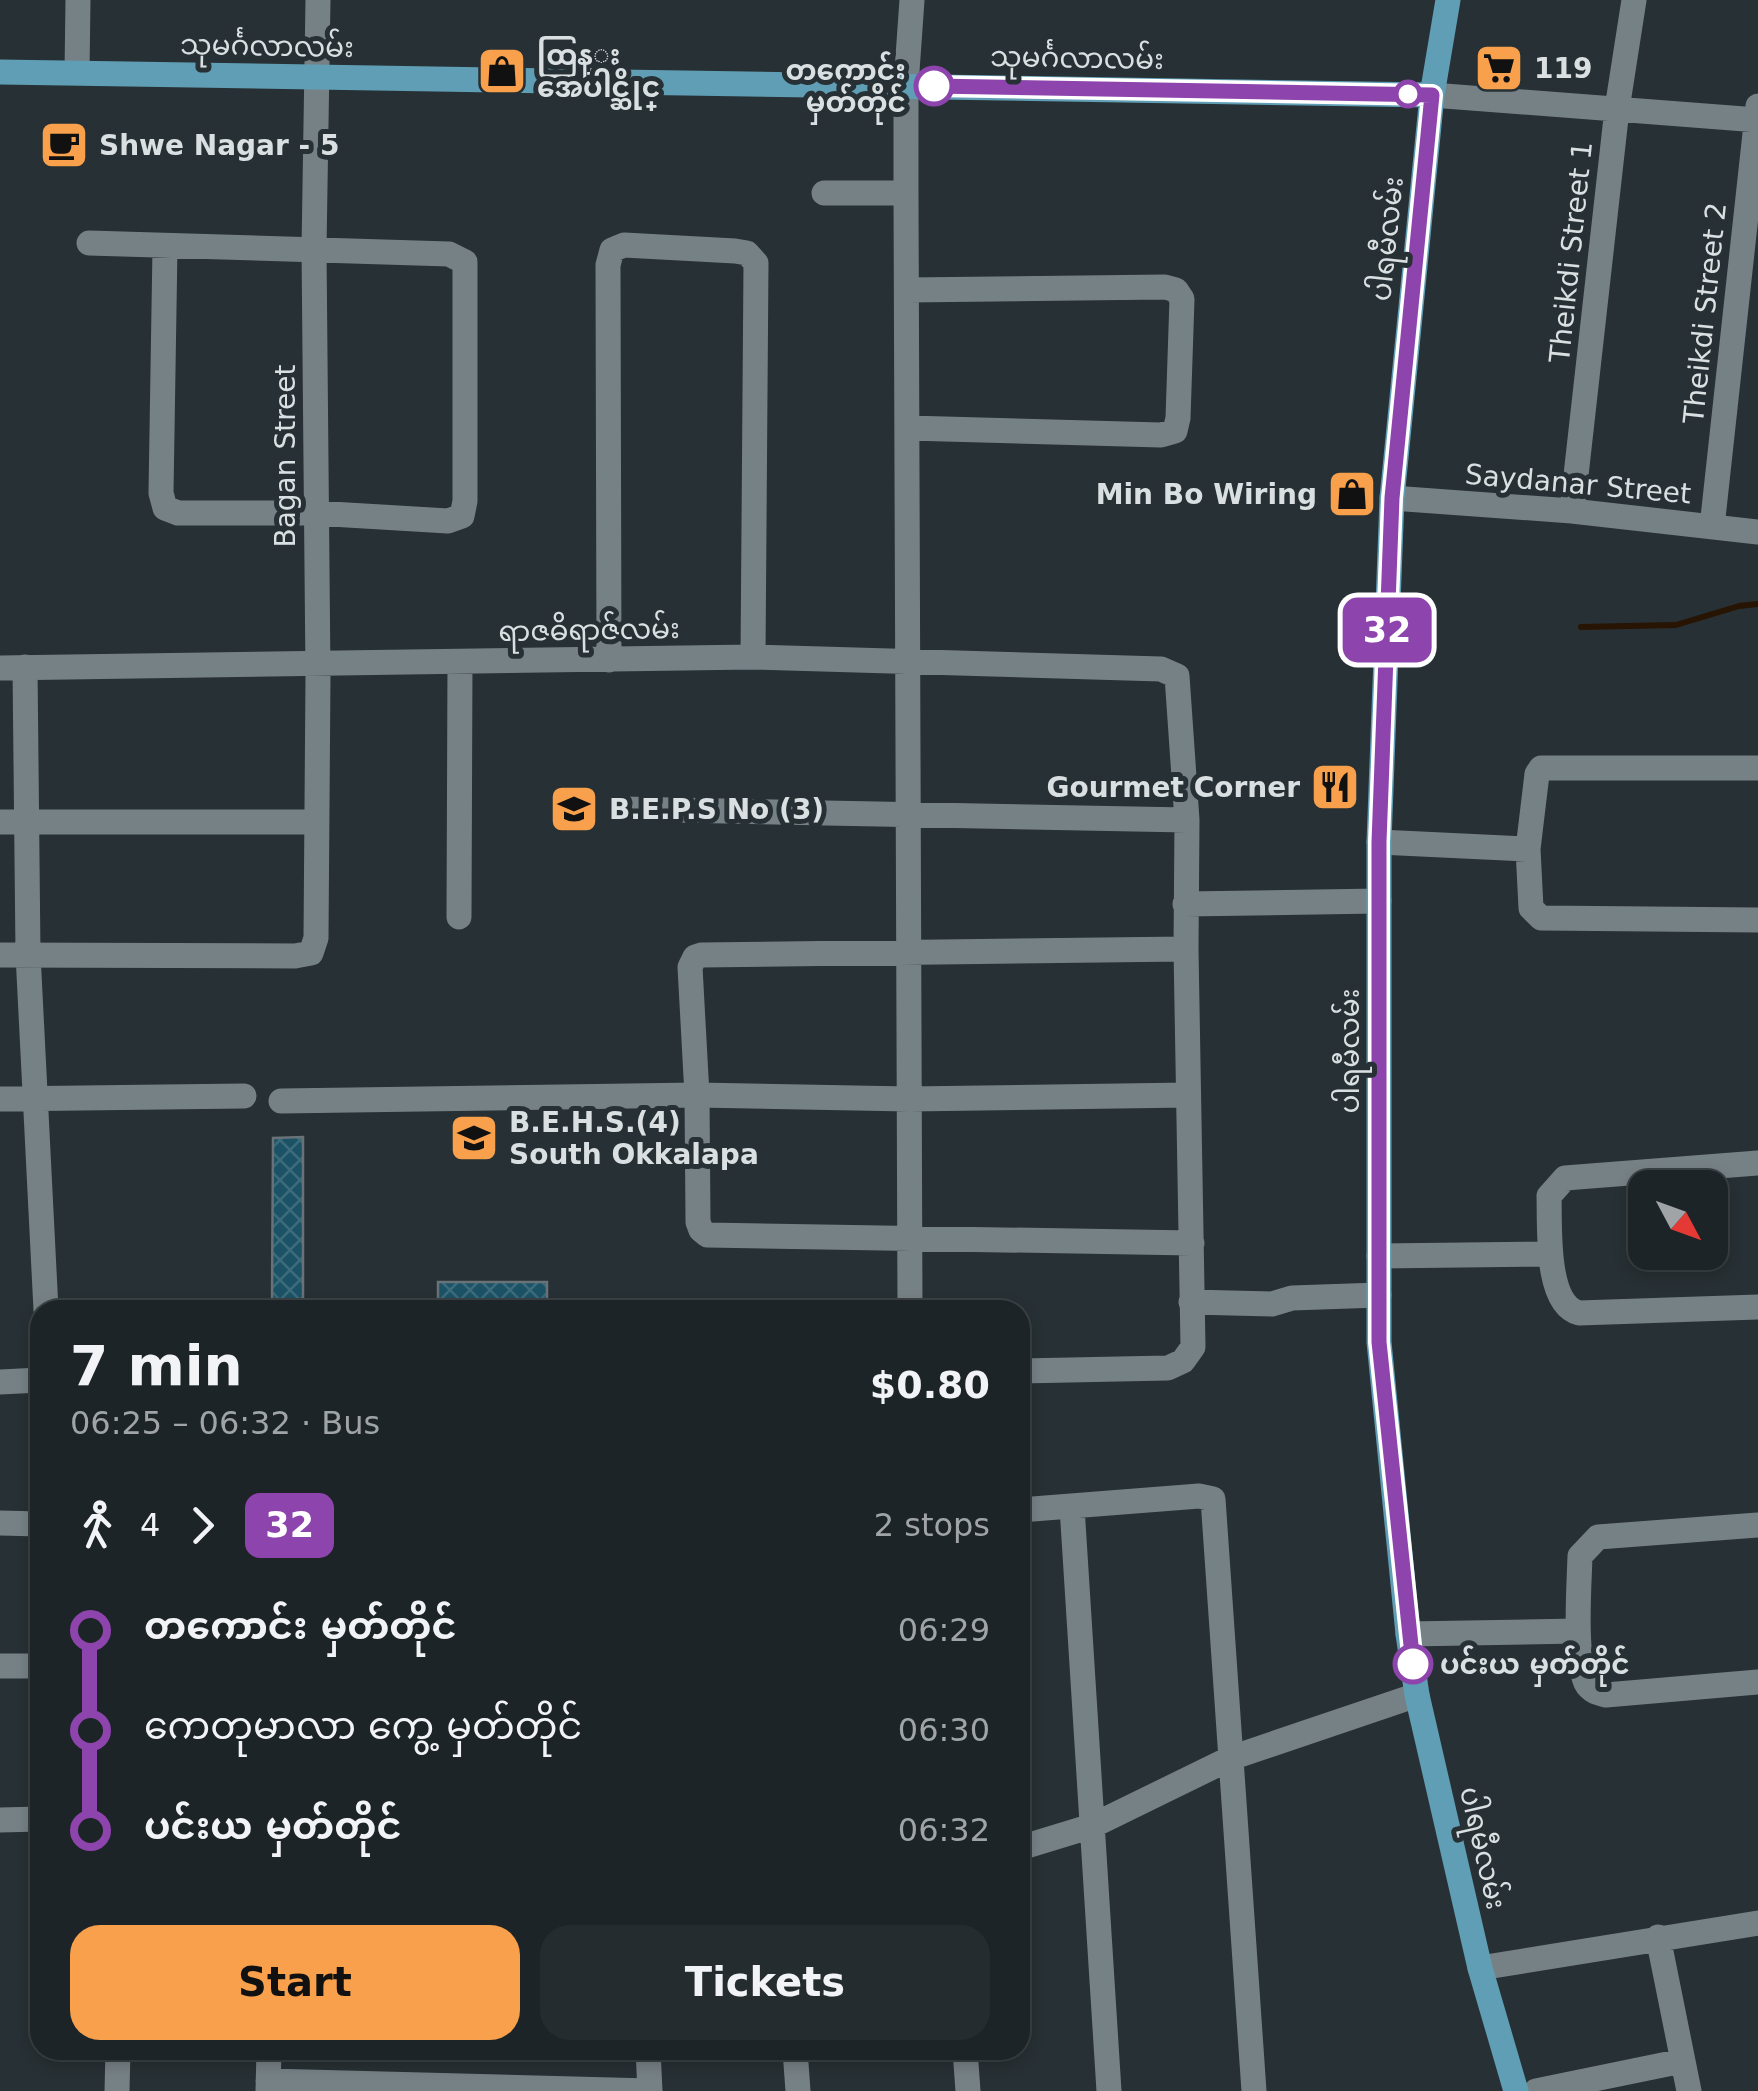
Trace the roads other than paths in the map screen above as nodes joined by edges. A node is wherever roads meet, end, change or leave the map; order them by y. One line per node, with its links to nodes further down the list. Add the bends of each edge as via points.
1 (78, 0): 7 (street)
2 (318, 0): 8 (street, Bagan Street)
3 (912, 0): 9 (street)
4 (1448, 0): 10 (main road, ပါရမီလမ်း)
5 (1634, 0): 11 (street, Theikdi Street 1)
6 (0, 72): 7 (main road, သုမင်္ဂလာလမ်း)
7 (77, 72): 8 (main road, သုမင်္ဂလာလမ်း)
8 (318, 78): 9 (main road, သုမင်္ဂလာလမ်း); 17 (street, Bagan Street)
9 (906, 85): 10 (main road, သုမင်္ဂလာလမ်း); 14 (street)
10 (1432, 95): 11 (street); 20 (main road, ပါရမီလမ်း)
11 (1617, 109): 12 (street); 21 (street, Theikdi Street 1)
12 (1757, 115): 23 (street, Theikdi Street 2)
13 (824, 192): 14 (street)
14 (906, 194): 18 (street)
15 (89, 243): 16 (street)
16 (165, 247): 17 (street); 22 (street, via 165,508)
17 (314, 248): 22 (street, Bagan Street); 22 (street, via 449,254 465,262 467,275 462,516 448,521)
18 (907, 290): 19 (street); 19 (street, via 1165,287 1182,299 1175,432)
19 (908, 428): 27 (street)
20 (1392, 498): 21 (street, Saydanar Street); 38 (main road, ပါရမီလမ်း)
21 (1572, 511): 23 (street, Saydanar Street)
22 (314, 513): 29 (street, Bagan Street)
23 (1712, 527): 24 (street, Saydanar Street)
24 (1758, 532)
25 (752, 657): 26 (street, ရာဇဓိရာဇ်လမ်း); 26 (street, via 756,263 735,251 624,245 612,250 608,265); 27 (street, ရာဇဓိရာဇ်လမ်း)
26 (609, 660): 28 (street, ရာဇဓိရာဇ်လမ်း)
27 (907, 661): 33 (street); 34 (street, ရာဇဓိရာဇ်လမ်း, via 1161,670 1178,676)
28 (460, 662): 29 (street, ရာဇဓိရာဇ်လမ်း); 42 (street)
29 (318, 663): 30 (street, ရာဇဓိရာဇ်လမ်း); 37 (street, Bagan Street)
30 (13, 667): 36 (street)
31 (1758, 768): 39 (street, via 1542,768)
32 (622, 809): 33 (street)
33 (906, 813): 34 (street); 45 (street)
34 (1187, 820): 41 (street)
35 (0, 822): 36 (street)
36 (27, 822): 37 (street); 47 (street)
37 (316, 822): 47 (street, Bagan Street, via 316,938 310,953)
38 (1379, 842): 39 (street); 40 (main road, ပါရမီလမ်း)
39 (1528, 849): 43 (street, via 1531,908 1542,918)
40 (1379, 901): 41 (street); 59 (main road, ပါရမီလမ်း)
41 (1185, 904): 44 (street)
42 (459, 917)
43 (1758, 920)
44 (1186, 949): 45 (street); 49 (street)
45 (908, 950): 48 (street, via 695,958 690,967); 53 (street)
46 (0, 954): 47 (street)
47 (28, 954): 52 (street)
48 (697, 1095): 53 (street); 54 (street); 56 (street, via 698,1222 708,1235)
49 (1188, 1095): 53 (street); 57 (street)
50 (244, 1096): 52 (street)
51 (0, 1099): 52 (street)
52 (37, 1099): 61 (street)
53 (909, 1100): 56 (street)
54 (282, 1101)
55 (1758, 1163): 58 (street, via 1565,1178 1550,1196)
56 (910, 1240): 57 (street); 62 (street)
57 (1192, 1243): 63 (street)
58 (1550, 1254): 59 (street); 64 (street, via 1562,1303 1580,1314)
59 (1378, 1256): 60 (main road, ပါရမီလမ်း)
60 (1379, 1295): 63 (street, via 1272,1304); 74 (main road, ပါရမီလမ်း)
61 (46, 1300)
62 (910, 1300)
63 (1191, 1302): 65 (street, via 1193,1347 1183,1362 1168,1368)
64 (1758, 1307)
65 (1030, 1371)
66 (30, 1380): 67 (street)
67 (0, 1382)
68 (1072, 1507): 69 (street); 79 (street, via 1213,1499); 82 (street)
69 (1030, 1509)
70 (0, 1524): 71 (street)
71 (30, 1524)
72 (1758, 1526): 73 (street, via 1598,1536 1580,1556)
73 (1578, 1630): 74 (street); 77 (street, via 1586,1683 1594,1692)
74 (1408, 1634): 78 (main road, ပါရမီလမ်း)
75 (0, 1666): 76 (street)
76 (30, 1666)
77 (1758, 1682)
78 (1418, 1695): 79 (street); 86 (main road, ပါရမီလမ်း)
79 (1231, 1758): 82 (street); 99 (street)
80 (30, 1818): 81 (street)
81 (0, 1820)
82 (1092, 1826): 83 (street); 98 (street)
83 (1030, 1845)
84 (1758, 1923): 85 (street)
85 (1658, 1937): 86 (street); 92 (street)
86 (1480, 1968): 100 (main road, ပါရမီလမ်း)
87 (118, 2060): 94 (street)
88 (269, 2060): 93 (street)
89 (648, 2060): 95 (street)
90 (796, 2060): 96 (street)
91 (966, 2060): 97 (street)
92 (1682, 2061): 101 (street); 102 (street)
93 (268, 2086): 95 (street)
94 (118, 2091)
95 (650, 2091)
96 (798, 2091)
97 (968, 2091)
98 (1109, 2091)
99 (1254, 2091)
100 (1516, 2091)
101 (1536, 2091)
102 (1689, 2091)

